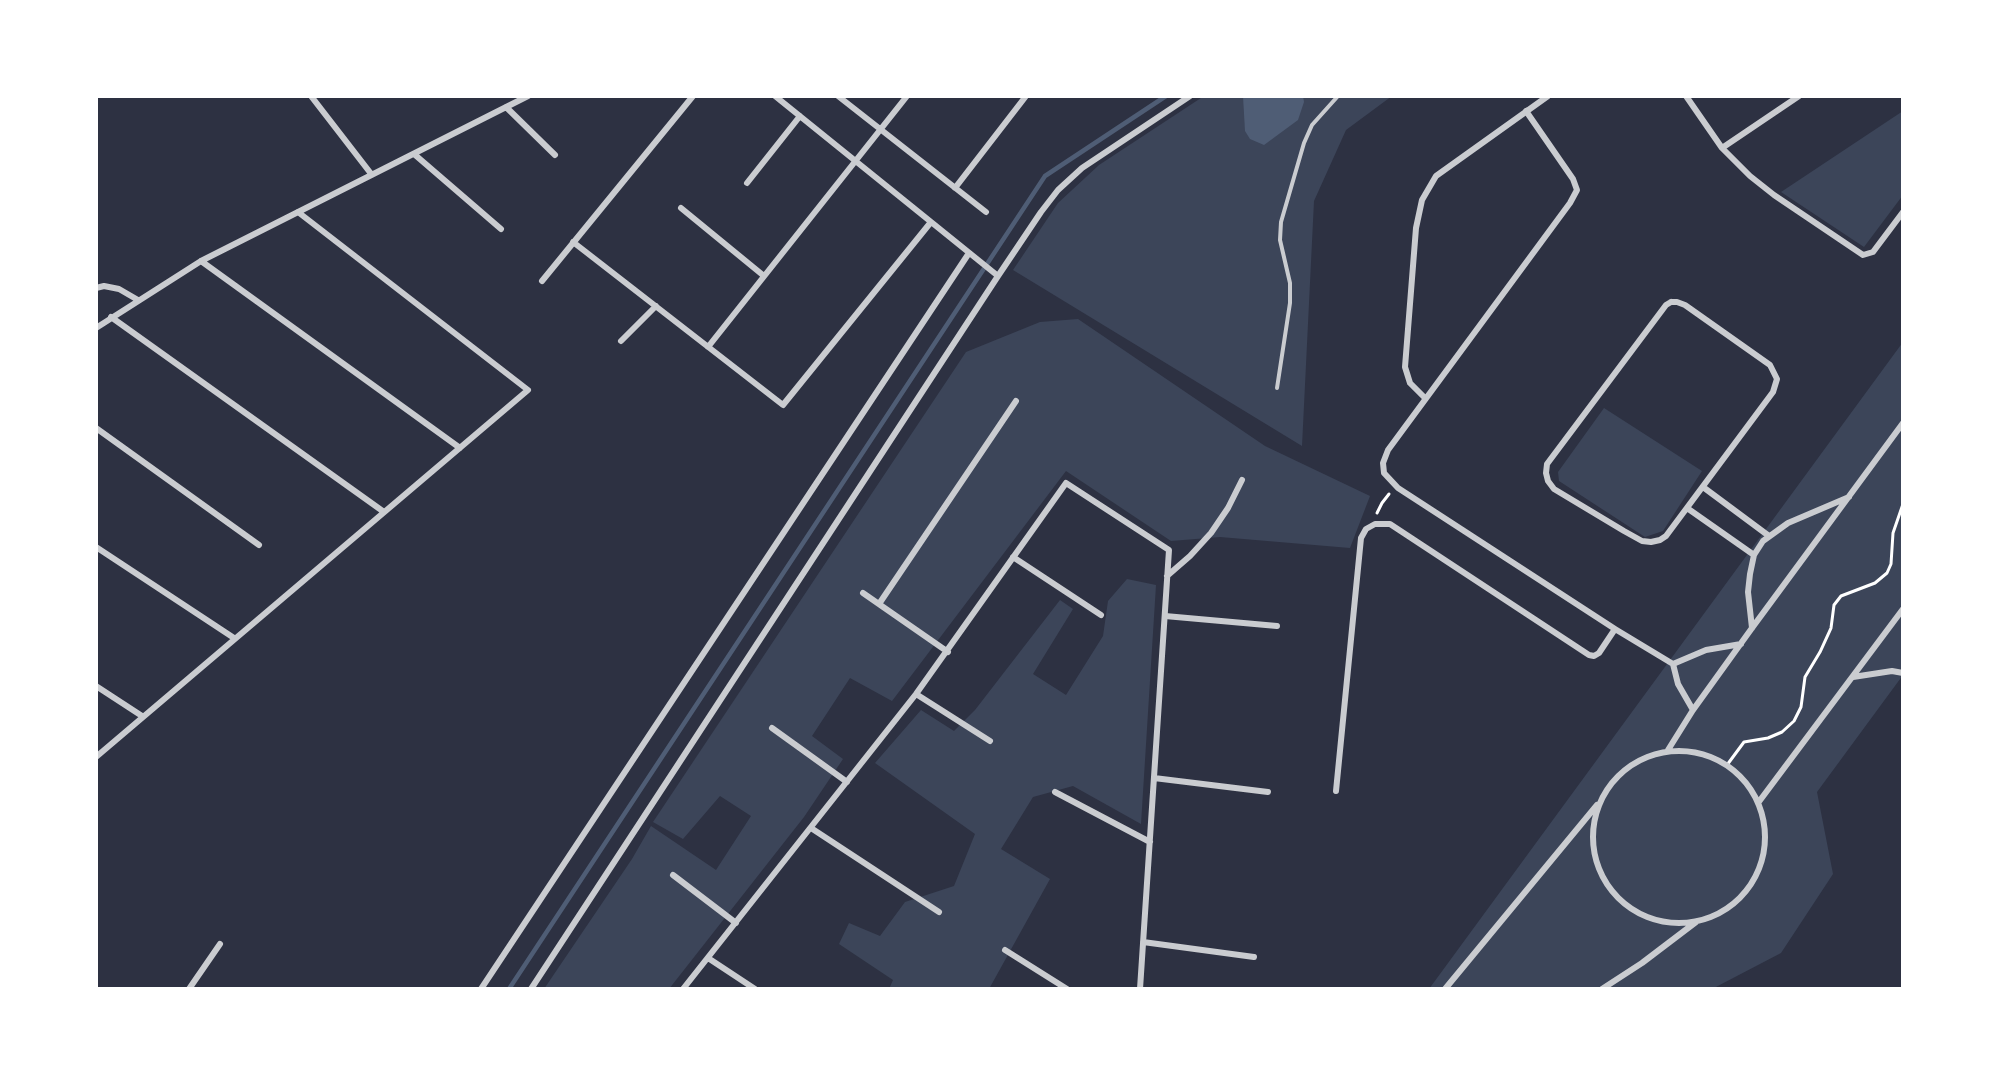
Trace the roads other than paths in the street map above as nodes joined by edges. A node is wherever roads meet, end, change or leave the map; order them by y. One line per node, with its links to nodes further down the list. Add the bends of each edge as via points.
1 (311, 96): 21 (street)
2 (528, 96): 13 (street)
3 (693, 96): 30 (street)
4 (775, 96): 15 (street)
5 (838, 96): 16 (street)
6 (907, 96): 16 (street)
7 (1026, 96): 23 (street)
8 (1190, 96): 34 (street, via 1082,168 1058,190)
9 (1338, 96): 43 (lane, via 1312,125 1281,222 1290,303)
10 (1548, 96): 14 (street)
11 (1686, 96): 17 (street)
12 (1798, 96): 17 (street)
13 (506, 107): 18 (street); 19 (street)
14 (1526, 111): 44 (street, via 1436,176 1422,200 1416,228 1405,367 1410,383); 44 (street, via 1574,179 1577,190)
15 (800, 116): 20 (street); 22 (street)
16 (880, 129): 20 (street); 23 (street)
17 (1722, 148): 27 (street, via 1774,195 1863,255 1873,252)
18 (414, 154): 21 (street); 29 (street)
19 (555, 155)
20 (855, 161): 28 (street); 33 (street)
21 (372, 175): 25 (street)
22 (747, 183)
23 (955, 188): 26 (street)
24 (681, 208): 33 (street)
25 (298, 212): 32 (street); 48 (street, via 528,390)
26 (986, 212)
27 (1903, 212)
28 (930, 222): 31 (street); 42 (street, via 783,405)
29 (501, 229)
30 (573, 242): 35 (street); 38 (street)
31 (969, 253): 34 (street); 101 (street)
32 (201, 261): 37 (street); 48 (street)
33 (764, 276): 42 (street)
34 (998, 276): 102 (street)
35 (542, 281)
36 (96, 288): 37 (street, via 119,288)
37 (138, 300): 39 (street)
38 (656, 306): 41 (street); 42 (street)
39 (111, 317): 40 (street); 53 (street)
40 (96, 328)
41 (621, 341)
42 (708, 347)
43 (1277, 388)
44 (1425, 398): 67 (street, via 1388,450 1384,473 1398,488)
45 (1016, 401): 61 (street)
46 (1903, 423): 51 (street)
47 (96, 428): 55 (street)
48 (460, 448): 53 (street)
49 (1242, 480): 59 (street, via 1211,533)
50 (1703, 487): 52 (street); 52 (street, via 1773,392 1777,379 1770,365 1685,305 1671,302 1554,455 1546,473 1554,489 1642,541 1666,536); 54 (street)
51 (1849, 497): 54 (street, via 1808,513); 66 (street)
52 (1687, 508): 57 (street)
53 (384, 512): 68 (street)
54 (1769, 536): 57 (street)
55 (259, 545)
56 (96, 547): 68 (street)
57 (1754, 555): 66 (street, via 1748,592)
58 (1013, 557): 59 (street, via 1066,483 1169,550); 63 (street); 70 (street)
59 (1167, 576): 64 (street)
60 (863, 593): 61 (street)
61 (879, 604): 70 (street)
62 (1903, 609): 73 (street)
63 (1101, 615)
64 (1165, 616): 65 (street); 82 (street)
65 (1277, 626)
66 (1752, 628): 69 (street)
67 (1615, 629): 71 (street); 84 (street, via 1599,653 1589,655 1390,524 1375,524 1361,538)
68 (234, 639): 77 (street)
69 (1741, 644): 71 (street, via 1706,650); 76 (street)
70 (948, 652): 75 (street)
71 (1673, 664): 76 (street, via 1678,684)
72 (1903, 673): 73 (street)
73 (1853, 677): 88 (street)
74 (96, 686): 77 (street)
75 (916, 694): 79 (street); 83 (street)
76 (1693, 710): 80 (street)
77 (142, 716): 81 (street)
78 (772, 728): 83 (street)
79 (990, 741)
80 (1668, 750): 87 (street, via 1636,762 1614,779); 88 (street, via 1692,750 1727,765)
81 (96, 757)
82 (1154, 778): 86 (street); 90 (street)
83 (847, 782): 89 (street)
84 (1336, 791)
85 (1055, 792): 90 (street)
86 (1269, 792)
87 (1600, 802): 93 (street, via 1593,829 1594,856 1604,881 1621,902 1643,917 1669,923); 107 (street)
88 (1758, 803): 93 (street, via 1765,838 1758,873 1743,895 1722,912)
89 (811, 828): 92 (street); 94 (street)
90 (1150, 842): 95 (street)
91 (673, 875): 94 (street)
92 (939, 912)
93 (1696, 922): 108 (street)
94 (736, 923): 99 (street)
95 (1143, 942): 98 (street); 106 (street)
96 (220, 944): 100 (street)
97 (1005, 950): 105 (street)
98 (1254, 957)
99 (708, 958): 103 (street); 104 (street)
100 (189, 989)
101 (481, 989)
102 (531, 989)
103 (683, 989)
104 (755, 989)
105 (1067, 989)
106 (1140, 989)
107 (1445, 989)
108 (1602, 989)

